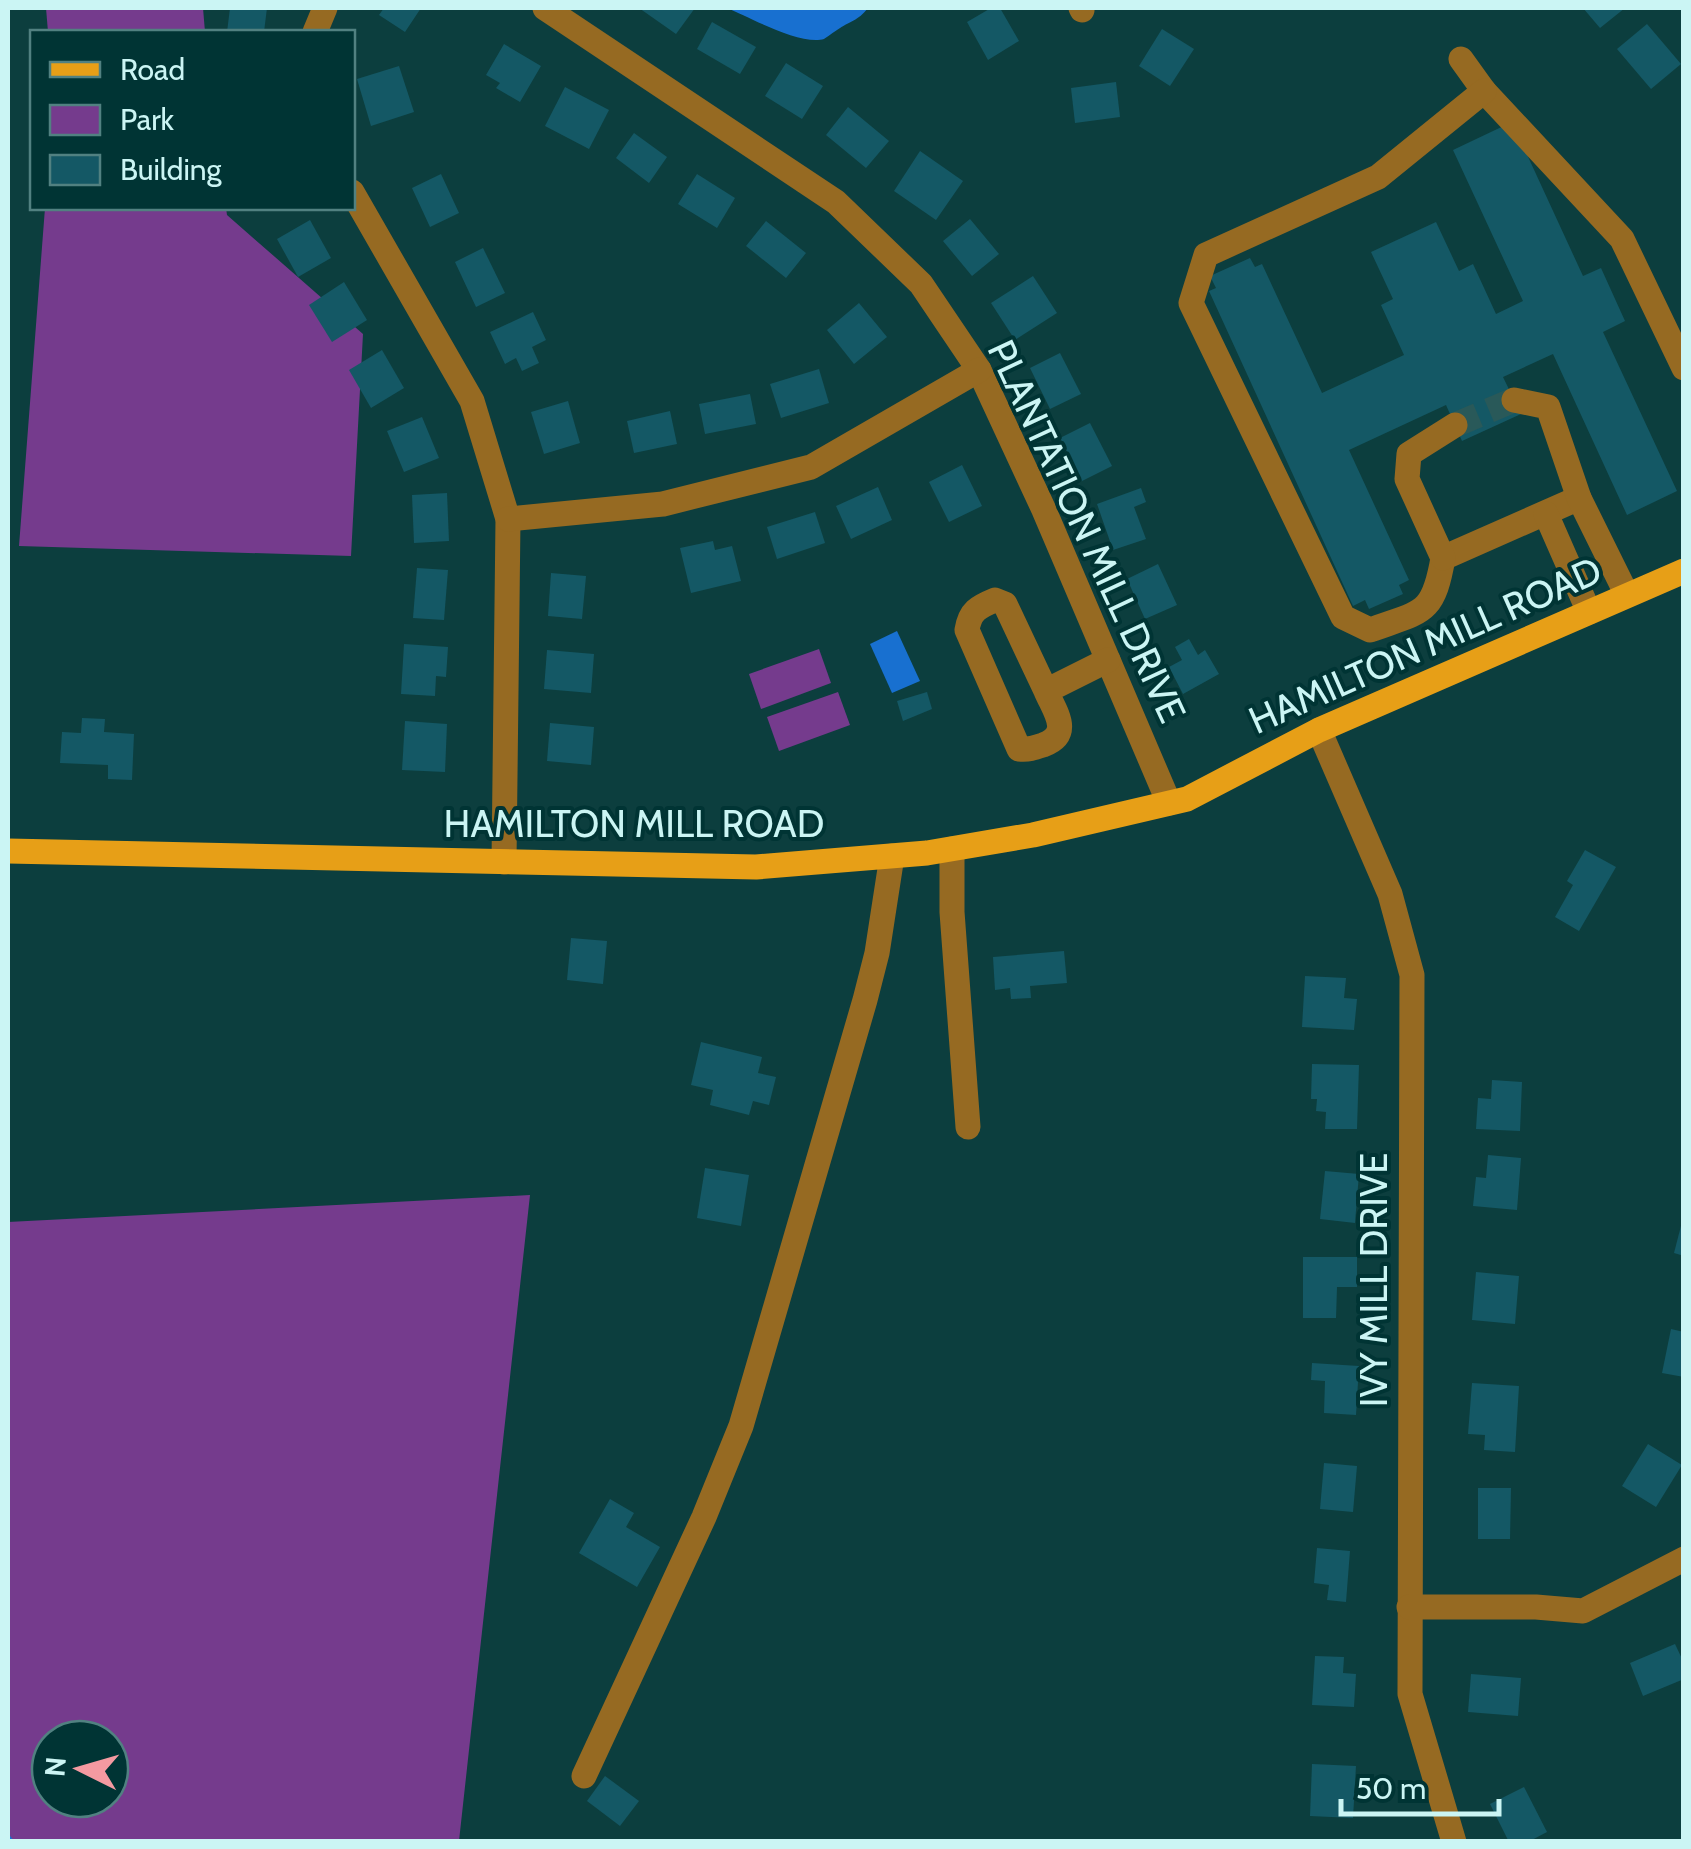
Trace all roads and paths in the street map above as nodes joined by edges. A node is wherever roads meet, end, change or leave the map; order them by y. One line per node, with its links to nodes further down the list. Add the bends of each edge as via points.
1 (545, 8): 6 (street, PLANTATION MILL DRIVE, via 836,202 921,284)
2 (1460, 59): 3 (street)
3 (1484, 91): 5 (street, via 1622,239); 12 (street, via 1378,177 1206,255 1191,303 1344,617 1370,630 1423,610 1437,594)
4 (355, 197): 11 (street, via 472,401)
5 (1684, 368)
6 (979, 370): 11 (street, via 811,467 663,504); 16 (street, PLANTATION MILL DRIVE)
7 (1514, 400): 9 (street, via 1548,408)
8 (1455, 425): 12 (street, via 1410,454 1408,467 1407,480)
9 (1579, 498): 10 (street); 14 (street)
10 (1546, 514): 12 (street); 15 (street)
11 (508, 519): 23 (street)
12 (1443, 558)
13 (1684, 570): 14 (main road, HAMILTON MILL ROAD)
14 (1627, 595): 15 (main road, HAMILTON MILL ROAD)
15 (1589, 612): 18 (main road, HAMILTON MILL ROAD)
16 (1108, 660): 17 (street); 19 (street, PLANTATION MILL DRIVE)
17 (1046, 691): 17 (street, via 1061,733 1019,749 967,630 976,608 995,600 1005,604)
18 (1319, 730): 19 (main road, HAMILTON MILL ROAD); 26 (street, IVY MILL DRIVE, via 1390,894 1412,975)
19 (1169, 804): 20 (main road, HAMILTON MILL ROAD)
20 (952, 848): 22 (main road, HAMILTON MILL ROAD); 24 (street)
21 (8, 851): 23 (main road, HAMILTON MILL ROAD)
22 (892, 856): 23 (main road, HAMILTON MILL ROAD, via 756,868); 27 (street, via 865,1000 741,1426)
23 (504, 862)
24 (968, 1128)
25 (1684, 1559): 26 (street, via 1583,1611)
26 (1408, 1606): 28 (street, IVY MILL DRIVE, via 1410,1694)
27 (584, 1776)
28 (1454, 1842)

